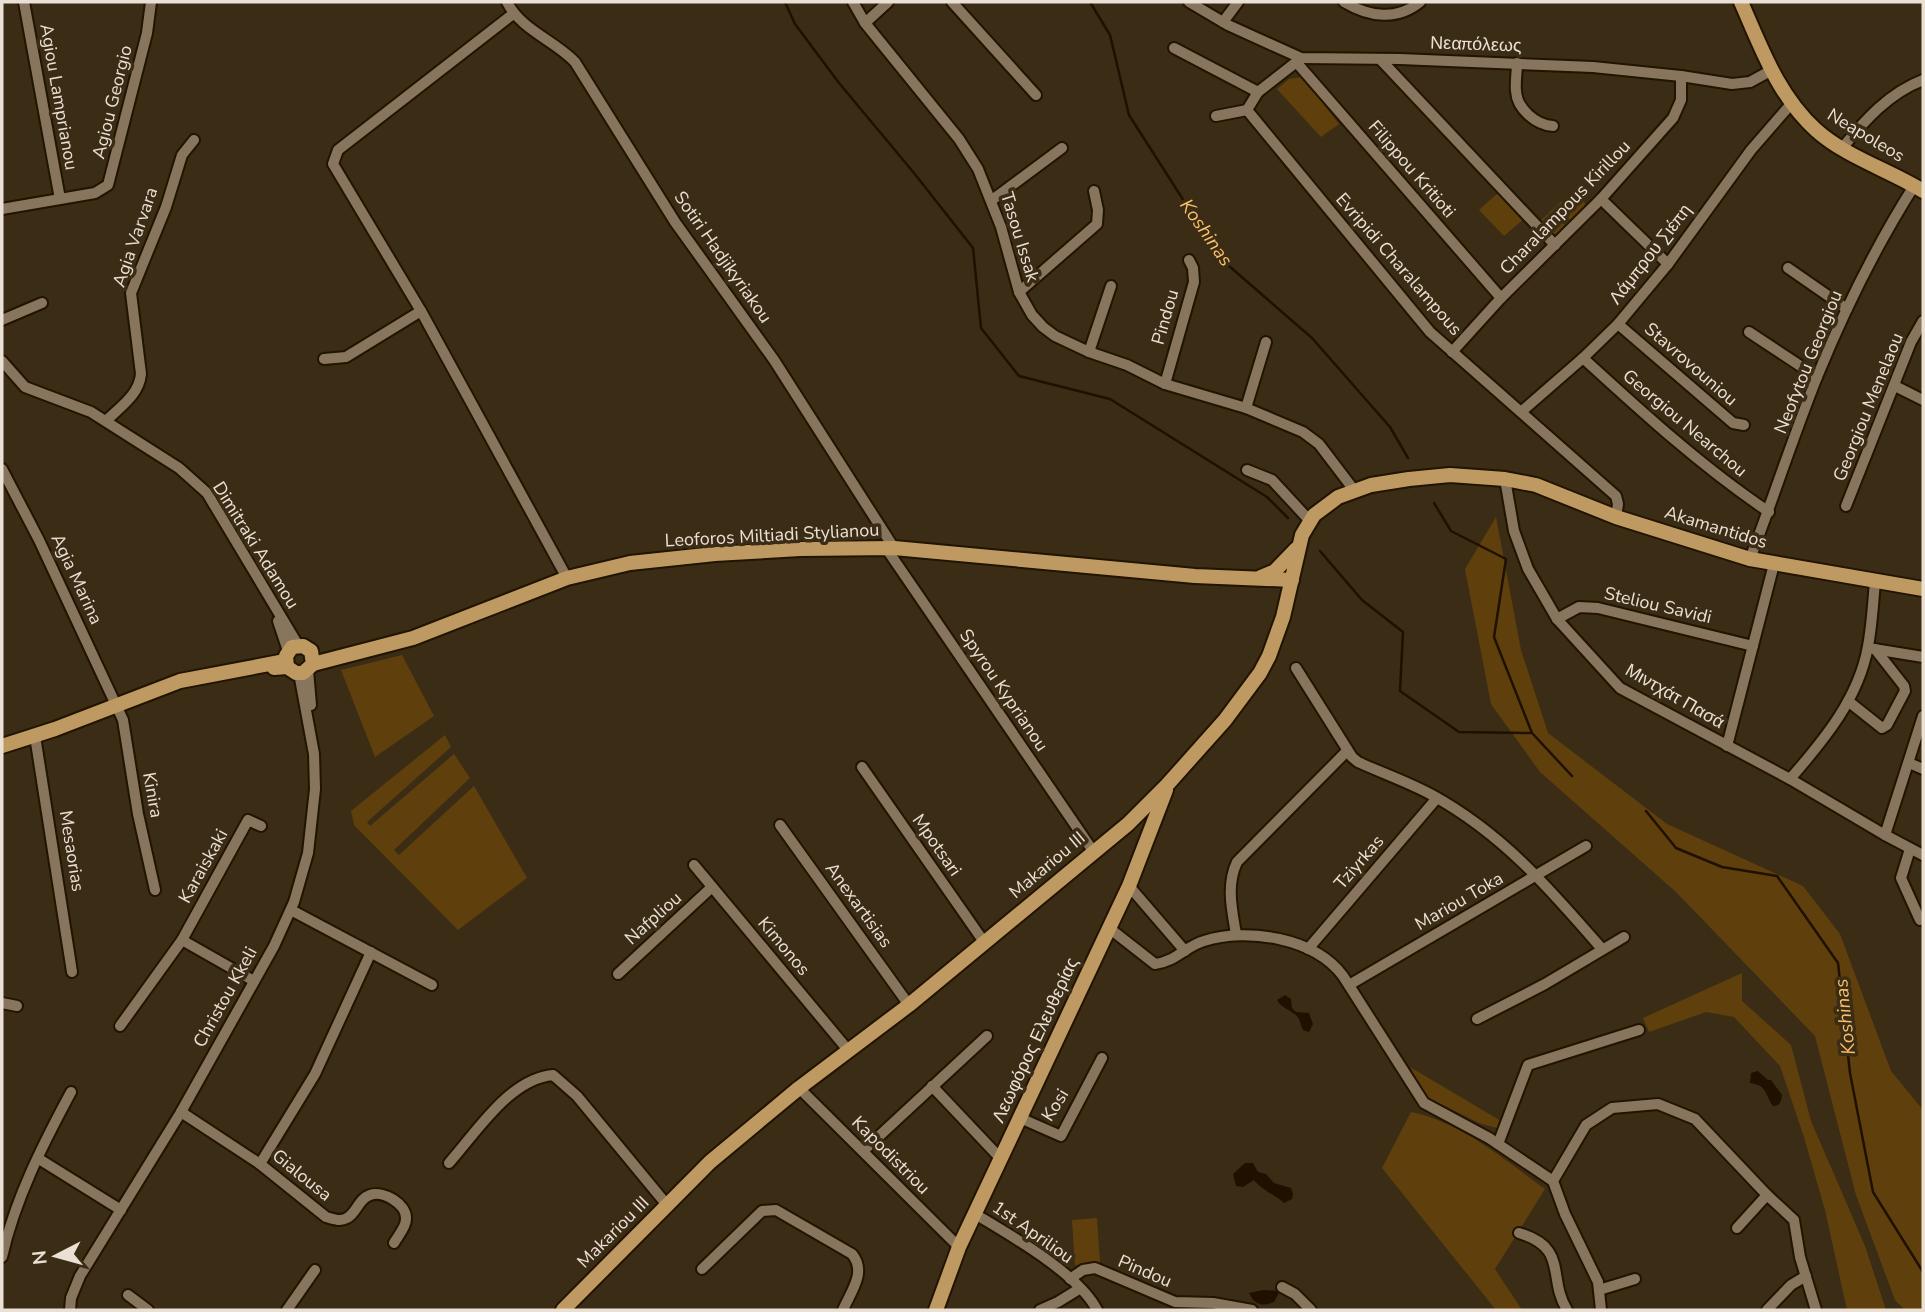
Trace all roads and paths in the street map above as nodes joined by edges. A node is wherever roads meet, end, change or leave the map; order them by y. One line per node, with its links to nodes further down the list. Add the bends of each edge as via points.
1 (24, 2): 33 (street, Agiou Lamprianou)
2 (151, 2): 33 (street, Agiou Georgio, via 111,178 100,191)
3 (507, 2): 12 (street, Sotiri Hadjikyriakou)
4 (853, 2): 14 (street, Tasou Issak)
5 (888, 2): 14 (street)
6 (952, 2): 23 (street)
7 (1189, 2): 13 (street, Νεαπόλεως)
8 (1238, 2): 13 (street)
9 (1344, 2): 10 (street, via 1387,16 1405,13)
10 (1420, 2)
11 (1741, 2): 19 (main road, Neapoleos)
12 (513, 13): 46 (street, via 335,155 334,169); 74 (street, Sotiri Hadjikyriakou, via 575,62 676,222 774,360)
13 (1223, 22): 17 (street, Νεαπόλεως)
14 (865, 23): 35 (street, Tasou Issak, via 959,139)
15 (1174, 48): 22 (street)
16 (1380, 59): 17 (street, Νεαπόλεως); 18 (street, Νεαπόλεως); 37 (street)
17 (1299, 61): 22 (street); 43 (street, Filippou Kritioti)
18 (1517, 63): 20 (street, Νεαπόλεως); 27 (street, via 1516,94 1527,115)
19 (1772, 70): 20 (street, Νεαπόλεως, via 1749,82 1732,84); 24 (main road, Neapoleos)
20 (1681, 76): 34 (street, Charalampous Kirillou, via 1681,100 1673,118)
21 (1923, 80): 29 (street, via 1870,115)
22 (1258, 92): 25 (street)
23 (1036, 95)
24 (1791, 104): 29 (main road, Neapoleos, via 1818,132); 39 (street, Λάμπρου Σιέπη, via 1751,150)
25 (1247, 110): 26 (street); 53 (street, Evripidi Charalampous, via 1430,332)
26 (1216, 116)
27 (1553, 126)
28 (194, 140): 63 (street, Agia Varvara, via 182,155 131,293 141,383)
29 (1843, 147): 31 (main road, Neapoleos)
30 (1062, 148): 35 (street)
31 (1919, 188): 45 (street, Neofytou Georgiou, via 1889,225)
32 (1094, 191): 42 (street, via 1097,224)
33 (60, 198): 36 (street, Agiou Georgio)
34 (1601, 199): 37 (street, Charalampous Kirillou); 39 (street)
35 (992, 200): 42 (street, Tasou Issak)
36 (2, 209)
37 (1555, 245): 43 (street, Charalampous Kirillou)
38 (1189, 260): 58 (street, Pindou, via 1194,282)
39 (1668, 264): 49 (street, Λάμπρου Σιέπη)
40 (1788, 268): 45 (street)
41 (1111, 286): 52 (street)
42 (1019, 292): 52 (street, Tasou Issak, via 1043,327)
43 (1502, 298): 53 (street, Charalampous Kirillou)
44 (42, 303): 47 (street)
45 (1847, 309): 57 (street, Neofytou Georgiou)
46 (421, 311): 55 (street, via 346,357); 77 (street)
47 (2, 320)
48 (1923, 321): 59 (street, Georgiou Menelaou)
49 (1618, 324): 54 (street, Λάμπρου Σιέπη); 64 (street, Stavrovouniou, via 1733,423)
50 (1749, 332): 57 (street)
51 (1266, 342): 61 (street)
52 (1089, 352): 58 (street, Tasou Issak)
53 (1452, 352): 62 (street, Evripidi Charalampous)
54 (1583, 358): 62 (street, Λάμπρου Σιέπη); 70 (street, Georgiou Nearchou, via 1712,471)
55 (324, 359)
56 (2, 361): 63 (street, Dimitraki Adamou, via 25,387)
57 (1817, 377): 70 (street, Neofytou Georgiou)
58 (1165, 384): 61 (street, Tasou Issak)
59 (1895, 386): 60 (street); 69 (street, Georgiou Menelaou)
60 (1923, 400)
61 (1246, 408): 68 (street, Tasou Issak, via 1313,438)
62 (1521, 412): 71 (street, Evripidi Charalampous, via 1616,496)
63 (106, 421): 87 (street, Dimitraki Adamou, via 179,468 207,493)
64 (1744, 425)
65 (2, 469): 90 (street, Agia Marina)
66 (1247, 470): 72 (street, via 1272,480)
67 (1505, 479): 68 (main road, Makariou III, via 1450,475 1381,482); 71 (main road, Akamantidos, via 1536,485); 83 (street, Μιντχάτ Πασά, via 1514,531 1528,569)
68 (1354, 490): 72 (main road, Makariou III, via 1329,502)
69 (1846, 506)
70 (1769, 512): 75 (street, Neofytou Georgiou)
71 (1616, 517): 75 (main road, Akamantidos)
72 (1310, 521): 73 (main road, Makariou III)
73 (1298, 545): 78 (main road, via 1275,571); 79 (main road, Makariou III)
74 (890, 548): 77 (main road, Leoforos Miltiadi Stylianou, via 702,555 630,563); 78 (main road, Leoforos Miltiadi Stylianou); 109 (street, Spyrou Kyprianou)
75 (1750, 559): 76 (main road, Akamantidos)
76 (1774, 564): 80 (main road, Akamantidos); 84 (street)
77 (567, 578): 87 (main road, Leoforos Miltiadi Stylianou, via 413,638)
78 (1256, 579): 79 (main road, Leoforos Miltiadi Stylianou); 82 (main road, via 1279,591)
79 (1292, 580): 82 (main road, Makariou III)
80 (1875, 582): 81 (main road, Akamantidos); 85 (street)
81 (1923, 589)
82 (1284, 612): 100 (main road, Makariou III, via 1269,656 1250,689)
83 (1557, 619): 84 (street, Steliou Savidi, via 1579,607 1598,608); 94 (street, Μιντχάτ Πασά, via 1619,688)
84 (1753, 646): 94 (street)
85 (1871, 648): 86 (street); 89 (street); 89 (street, via 1904,686 1904,694 1882,728)
86 (1923, 657)
87 (300, 659): 90 (main road, Leoforos Miltiadi Stylianou, via 180,681); 116 (street, Christou Kkeli, via 315,789 310,841)
88 (1296, 668): 95 (street)
89 (1848, 701): 99 (street, via 1827,736)
90 (117, 705): 92 (main road); 115 (street, Kinira)
91 (1923, 716): 96 (street)
92 (35, 736): 93 (main road); 127 (street, Mesaorias)
93 (2, 746)
94 (1727, 746): 99 (street, Μιντχάτ Πασά)
95 (1347, 751): 101 (street, via 1358,762); 119 (street, via 1237,862 1231,878)
96 (1909, 762): 98 (street); 105 (street)
97 (862, 767): 122 (street, Mpotsari)
98 (1923, 769)
99 (1790, 779): 105 (street, Μιντχάτ Πασά)
100 (1167, 785): 102 (main road, Makariou III); 107 (main road, Λεωφόρος Ελευθερίας)
101 (1437, 798): 112 (street); 123 (street, Tziyrkas)
102 (1128, 824): 107 (main road); 109 (main road, Makariou III)
103 (780, 825): 133 (street, Anexartisias)
104 (261, 826): 121 (street, Karaiskaki, via 248,820)
105 (1885, 835): 108 (street, Μιντχάτ Πασά)
106 (1586, 846): 112 (street, Mariou Toka)
107 (1144, 847): 113 (main road, Λεωφόρος Ελευθερίας)
108 (1910, 849): 110 (street, Μιντχάτ Πασά); 117 (street, via 1901,878)
109 (1093, 851): 122 (main road, Makariou III)
110 (1923, 855)
111 (694, 865): 114 (street, Kimonos)
112 (1537, 875): 124 (street); 131 (street, Mariou Toka)
113 (1129, 886): 118 (main road, Λεωφόρος Ελευθερίας); 125 (street)
114 (712, 887): 128 (street, Nafpliou); 139 (street, Kimonos)
115 (155, 890)
116 (290, 910): 126 (street); 129 (street, Christou Kkeli)
117 (1920, 920)
118 (1109, 928): 125 (street, via 1155,964); 145 (main road, Λεωφόρος Ελευθερίας)
119 (1236, 934): 123 (street, via 1258,934); 125 (street, via 1200,942)
120 (1623, 937): 124 (street)
121 (182, 940): 129 (street); 136 (street, Karaiskaki)
122 (984, 942): 133 (main road, Makariou III)
123 (1308, 949): 131 (street, via 1334,963)
124 (1602, 949): 135 (street)
125 (1185, 951)
126 (371, 953): 130 (street); 151 (street, via 315,1074)
127 (72, 972)
128 (618, 974)
129 (254, 981): 144 (street, Christou Kkeli)
130 (432, 985)
131 (1349, 985): 146 (street, via 1424,1103)
132 (2, 1003): 134 (street)
133 (909, 1005): 139 (main road, Makariou III)
134 (17, 1006)
135 (1477, 1019)
136 (120, 1026)
137 (1639, 1030): 146 (street, via 1528,1065)
138 (987, 1036): 141 (street)
139 (848, 1050): 142 (main road, Makariou III)
140 (1102, 1058): 145 (street, Kosi, via 1060,1136)
141 (932, 1086): 147 (street); 149 (street)
142 (799, 1088): 147 (street, Kapodistriou); 154 (main road, Makariou III, via 710,1162)
143 (71, 1092): 148 (street)
144 (181, 1112): 151 (street, Gialousa); 155 (street, Christou Kkeli)
145 (1020, 1118): 149 (main road, Λεωφόρος Ελευθερίας)
146 (1498, 1144): 152 (street)
147 (863, 1151): 160 (street, Kapodistriou)
148 (38, 1159): 155 (street); 161 (street, via 9,1223)
149 (1001, 1160): 156 (main road, Λεωφόρος Ελευθερίας)
150 (449, 1163): 154 (street, via 491,1110 534,1079 552,1075 577,1096)
151 (260, 1164): 159 (street, Gialousa, via 333,1219 349,1217 362,1199 372,1194 393,1200 404,1209 406,1219)
152 (1553, 1181): 153 (street, via 1586,1125 1612,1108 1658,1104 1695,1119); 169 (street)
153 (1767, 1195): 157 (street); 164 (street, via 1794,1220)
154 (667, 1205): 175 (main road, Makariou III)
155 (121, 1210): 172 (street, Christou Kkeli, via 80,1276)
156 (975, 1214): 160 (main road, Λεωφόρος Ελευθερίας); 165 (street, 1st Apriliou, via 1030,1247)
157 (1737, 1228)
158 (1519, 1233): 182 (street, via 1550,1250)
159 (394, 1243)
160 (959, 1247): 177 (main road, Λεωφόρος Ελευθερίας)
161 (2, 1257)
162 (702, 1269): 176 (street, via 762,1211 771,1208 852,1254 858,1262 860,1273)
163 (315, 1270): 174 (street)
164 (1806, 1276): 184 (street); 185 (street)
165 (1070, 1279): 168 (street, 1st Apriliou); 171 (street, Pindou, via 1095,1268)
166 (1635, 1279): 169 (street)
167 (1282, 1287): 181 (street)
168 (1079, 1289): 178 (street); 179 (street, 1st Apriliou)
169 (1599, 1290): 183 (street)
170 (128, 1295): 173 (street)
171 (1192, 1306): 180 (street, Pindou)
172 (70, 1310)
173 (148, 1310)
174 (287, 1310)
175 (563, 1310)
176 (843, 1310)
177 (936, 1310)
178 (1040, 1310)
179 (1097, 1310)
180 (1252, 1310)
181 (1311, 1310)
182 (1567, 1310)
183 (1601, 1310)
184 (1767, 1310)
185 (1816, 1310)

